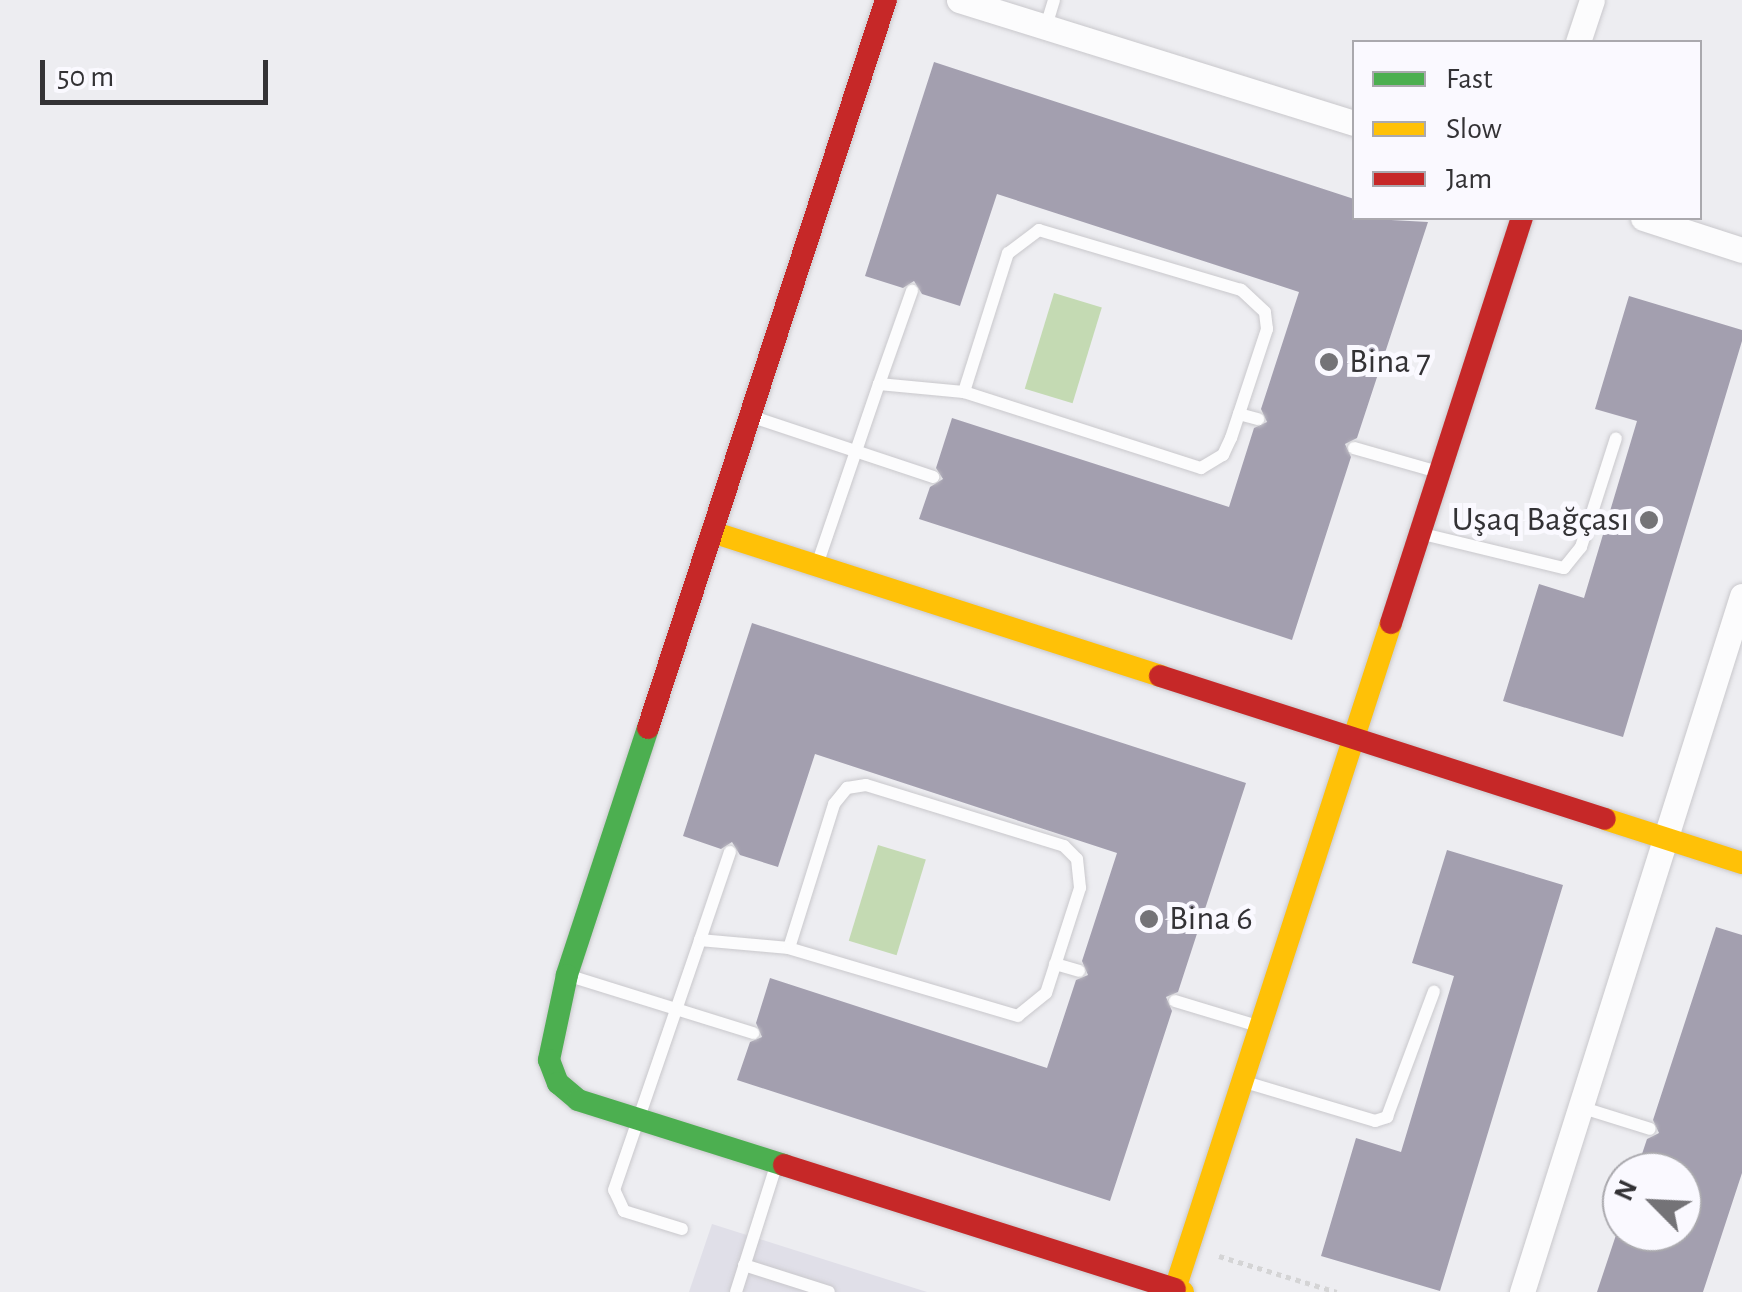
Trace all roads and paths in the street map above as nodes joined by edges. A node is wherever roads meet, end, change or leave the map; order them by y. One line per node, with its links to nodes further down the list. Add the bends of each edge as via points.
1 (886, 0): 14 (street)
2 (958, 0): 4 (street)
3 (1592, 0): 5 (street)
4 (1050, 12): 6 (street)
5 (1579, 40)
6 (1352, 122)
7 (1521, 220): 19 (street)
8 (1649, 220): 9 (street)
9 (1742, 250)
10 (912, 291): 11 (lane)
11 (879, 384): 12 (lane); 18 (lane)
12 (964, 392): 13 (lane, via 1182,467 1201,468 1223,455); 13 (lane, via 1008,253 1021,238 1052,231 1253,297 1267,329)
13 (1239, 414): 15 (lane)
14 (750, 416): 18 (lane); 21 (street)
15 (1258, 419)
16 (1616, 438): 22 (lane, via 1580,547 1564,568)
17 (1354, 448): 19 (lane)
18 (854, 452): 20 (lane); 23 (lane)
19 (1440, 473): 22 (street)
20 (933, 478)
21 (712, 532): 23 (street); 33 (street)
22 (1421, 533): 25 (street)
23 (817, 566): 25 (street)
24 (1742, 596): 26 (street)
25 (1356, 738): 26 (street); 37 (street)
26 (1664, 838): 28 (street); 40 (street)
27 (730, 852): 29 (lane)
28 (1742, 863)
29 (700, 940): 30 (lane); 36 (lane)
30 (789, 948): 31 (lane, via 1018,1016 1035,1009); 31 (lane, via 834,804 847,788 866,785 1064,846 1077,859 1080,888)
31 (1055, 964): 32 (lane)
32 (1079, 971)
33 (568, 976): 36 (lane); 41 (street, via 549,1036 558,1083 578,1100)
34 (1434, 990): 39 (lane, via 1388,1117 1376,1121)
35 (1176, 1001): 37 (lane)
36 (675, 1009): 38 (lane); 41 (lane)
37 (1261, 1026): 39 (street)
38 (753, 1033)
39 (1243, 1082): 47 (street)
40 (1580, 1108): 42 (lane); 51 (street)
41 (638, 1118): 43 (street); 44 (lane, via 616,1201)
42 (1650, 1129)
43 (777, 1162): 46 (lane); 47 (street)
44 (682, 1229)
45 (1219, 1256): 50 (path)
46 (744, 1266): 48 (lane); 49 (lane)
47 (1179, 1291)
48 (736, 1292)
49 (829, 1292)
50 (1336, 1292)
51 (1522, 1292)

